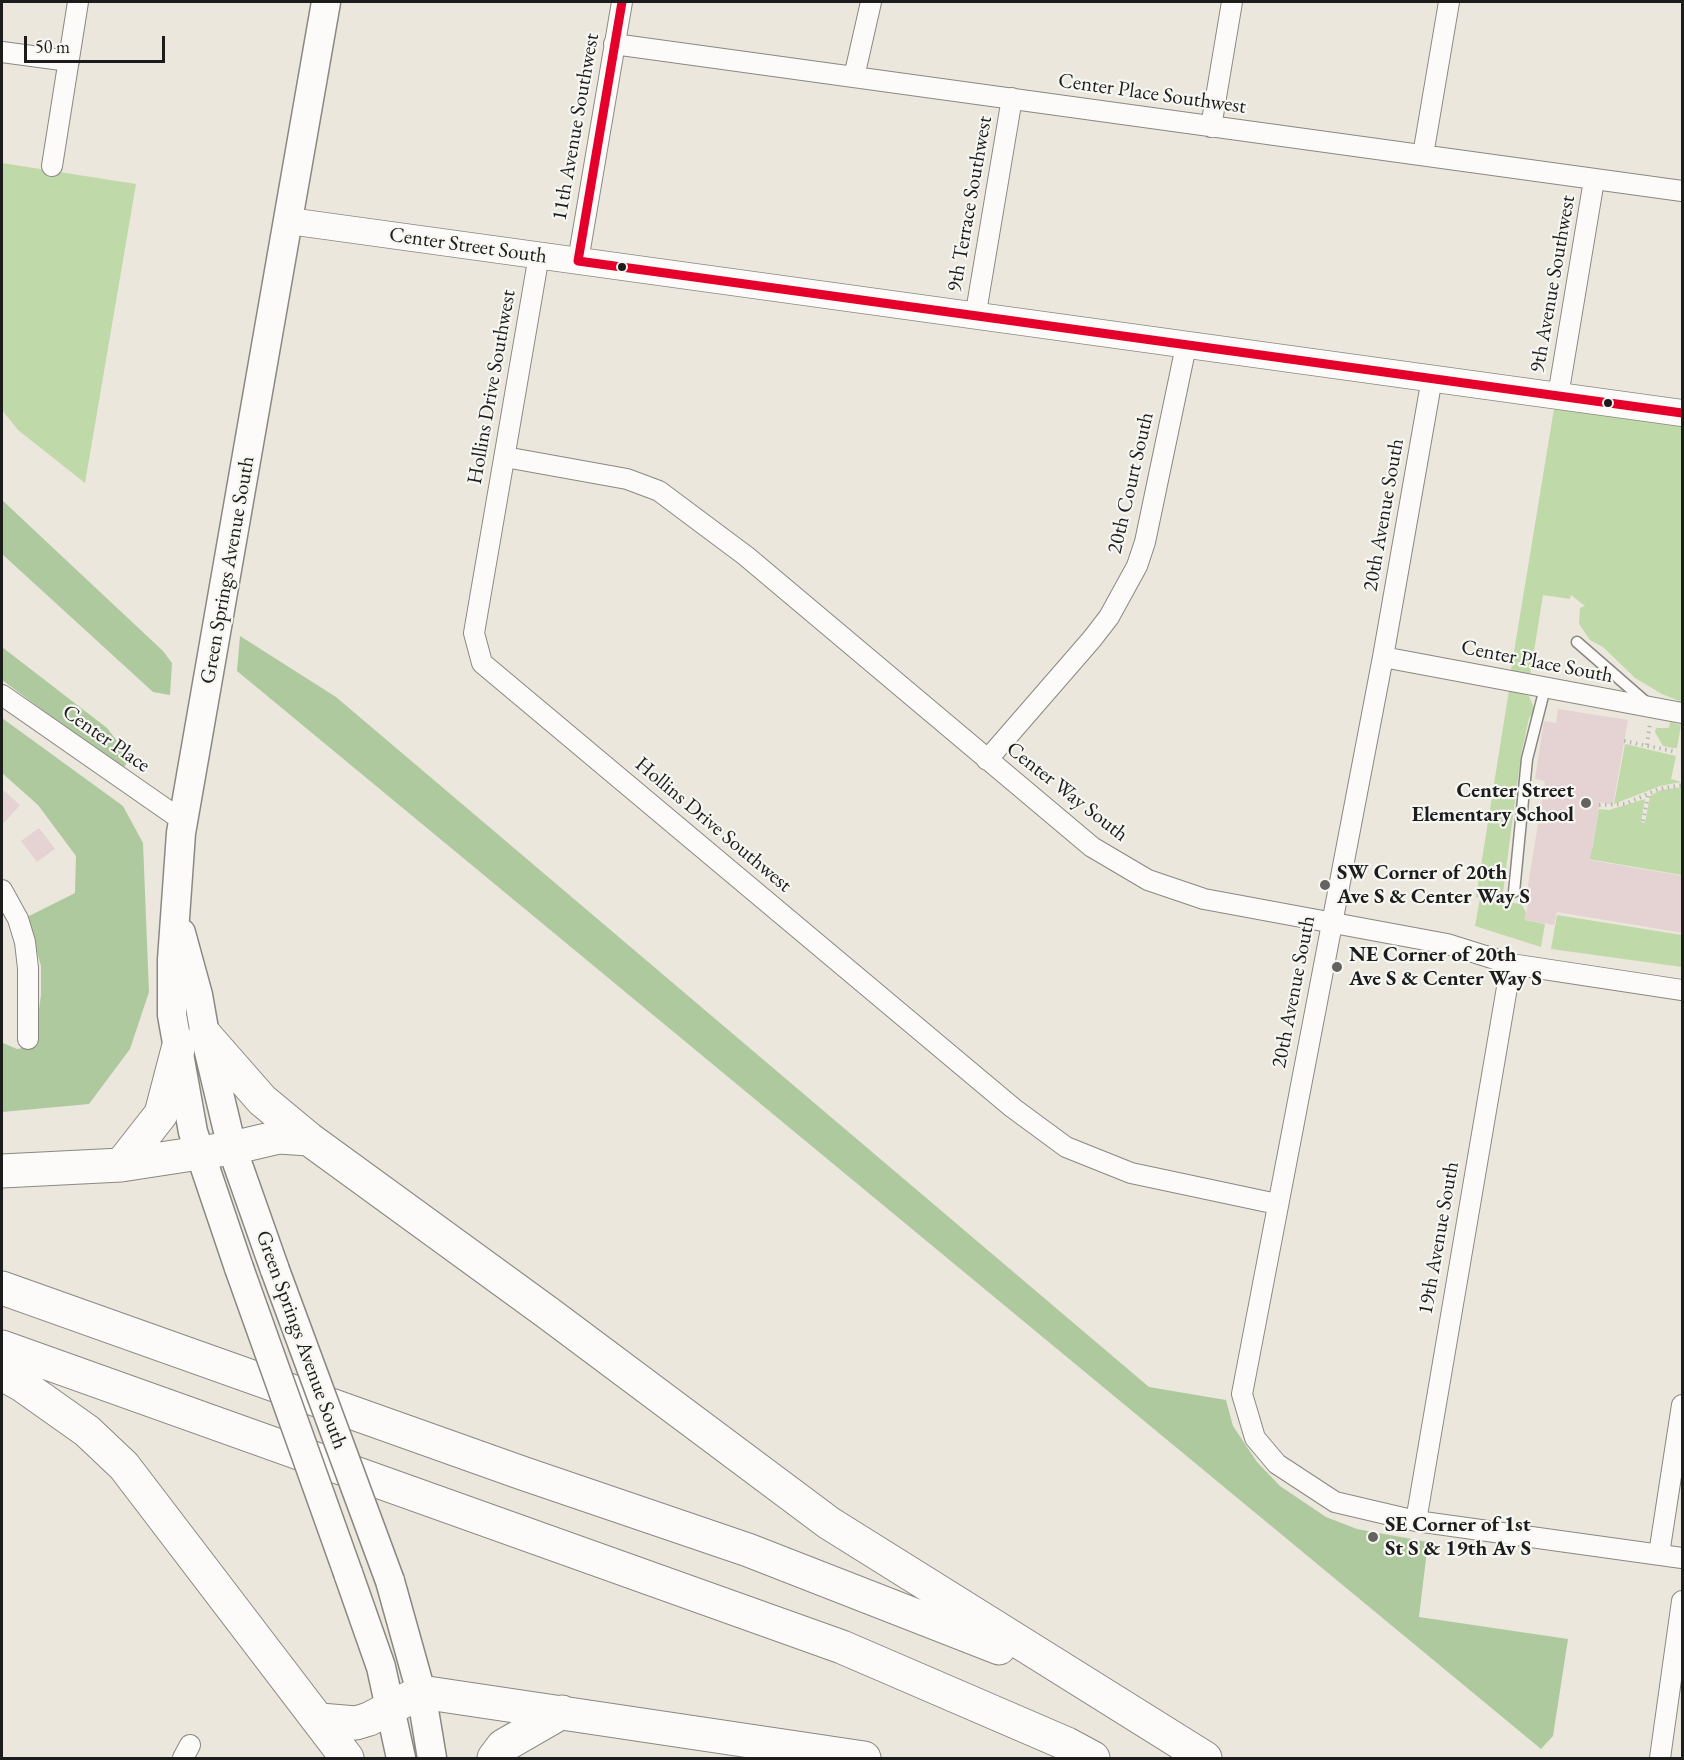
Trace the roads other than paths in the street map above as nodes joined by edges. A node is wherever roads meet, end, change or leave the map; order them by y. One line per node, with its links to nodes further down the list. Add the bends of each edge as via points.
1 (78, 2): 9 (street)
2 (326, 2): 17 (main road, Green Springs Avenue South)
3 (622, 2): 7 (street, 11th Avenue Southwest)
4 (871, 2): 10 (street)
5 (1232, 2): 12 (street)
6 (1449, 2): 13 (street)
7 (614, 44): 10 (street, Center Place Southwest); 19 (street, 11th Avenue Southwest)
8 (2, 52): 9 (street)
9 (69, 61): 14 (street)
10 (854, 77): 11 (street, Center Place Southwest)
11 (1012, 98): 12 (street, Center Place Southwest); 20 (street, 9th Terrace Southwest)
12 (1211, 127): 13 (street, Center Place Southwest)
13 (1423, 155): 15 (street, Center Place Southwest)
14 (52, 166)
15 (1594, 180): 16 (street, Center Place Southwest); 23 (street, 9th Avenue Southwest)
16 (1683, 191)
17 (289, 221): 18 (street, Center Street South); 33 (main road, Green Springs Avenue South)
18 (539, 255): 19 (street, Center Street South); 25 (street, Hollins Drive Southwest)
19 (578, 261): 20 (street, Center Street South)
20 (975, 318): 21 (street, Center Street South)
21 (1186, 346): 22 (street, Center Street South); 32 (street, 20th Court South, via 1137,566 1104,624)
22 (1432, 378): 23 (street, Center Street South); 27 (street, 20th Avenue South)
23 (1558, 396): 24 (street, Center Street South)
24 (1683, 413)
25 (505, 457): 32 (street, Center Way South, via 627,479 659,491 746,556); 46 (street, Hollins Drive Southwest, via 474,633 482,663 1013,1108 1066,1147 1131,1173)
26 (1577, 642): 30 (lane)
27 (1383, 657): 28 (street, Center Place South); 36 (street, 20th Avenue South)
28 (1545, 687): 30 (street, Center Place South); 35 (lane, via 1527,759)
29 (2, 695): 33 (street, Center Place)
30 (1652, 708): 31 (street, Center Place South)
31 (1683, 713)
32 (987, 760): 36 (street, Center Way South, via 1092,847 1148,880 1204,899)
33 (183, 821): 40 (main road, Green Springs Avenue South, via 172,960 172,1015)
34 (2, 890): 39 (street, via 25,942)
35 (1514, 892)
36 (1333, 922): 37 (street, Center Way South, via 1447,944); 46 (street, 20th Avenue South)
37 (1510, 964): 38 (street, Center Way South); 52 (street, 19th Avenue South)
38 (1683, 990)
39 (28, 1039)
40 (191, 1042): 41 (highway); 42 (main road, Green Springs Avenue South); 43 (main road, Green Springs Avenue South, via 193,1132); 44 (highway, via 161,1114)
41 (309, 1139): 42 (highway, via 279,1137); 56 (highway, via 829,1523)
42 (232, 1149): 43 (highway); 58 (main road, Green Springs Avenue South, bridge, via 390,1581)
43 (200, 1154): 44 (highway); 59 (main road, Green Springs Avenue South, bridge, via 381,1667)
44 (121, 1165): 45 (highway)
45 (2, 1171)
46 (1277, 1204): 52 (street, 20th Avenue South, via 1242,1394 1255,1438 1277,1464 1335,1502)
47 (2, 1288): 56 (highway, via 748,1550)
48 (2, 1347): 67 (highway, via 842,1647)
49 (2, 1374): 61 (highway, via 87,1431 124,1466)
50 (1683, 1406): 51 (street)
51 (1680, 1433): 53 (street)
52 (1416, 1521): 53 (street, 20th Avenue South)
53 (1659, 1554): 54 (street, 20th Avenue South)
54 (1683, 1558)
55 (1683, 1601): 57 (street)
56 (1068, 1674): 68 (highway)
57 (1677, 1680): 69 (street)
58 (421, 1692): 59 (highway); 60 (highway); 64 (main road, Green Springs Avenue South)
59 (390, 1707): 61 (highway, via 375,1718 356,1723); 63 (main road, Green Springs Avenue South)
60 (562, 1712): 65 (highway, via 503,1746); 66 (highway)
61 (320, 1720): 62 (highway)
62 (346, 1758)
63 (401, 1758)
64 (432, 1758)
65 (494, 1758)
66 (864, 1758)
67 (1093, 1758)
68 (1205, 1758)
69 (1660, 1758)

